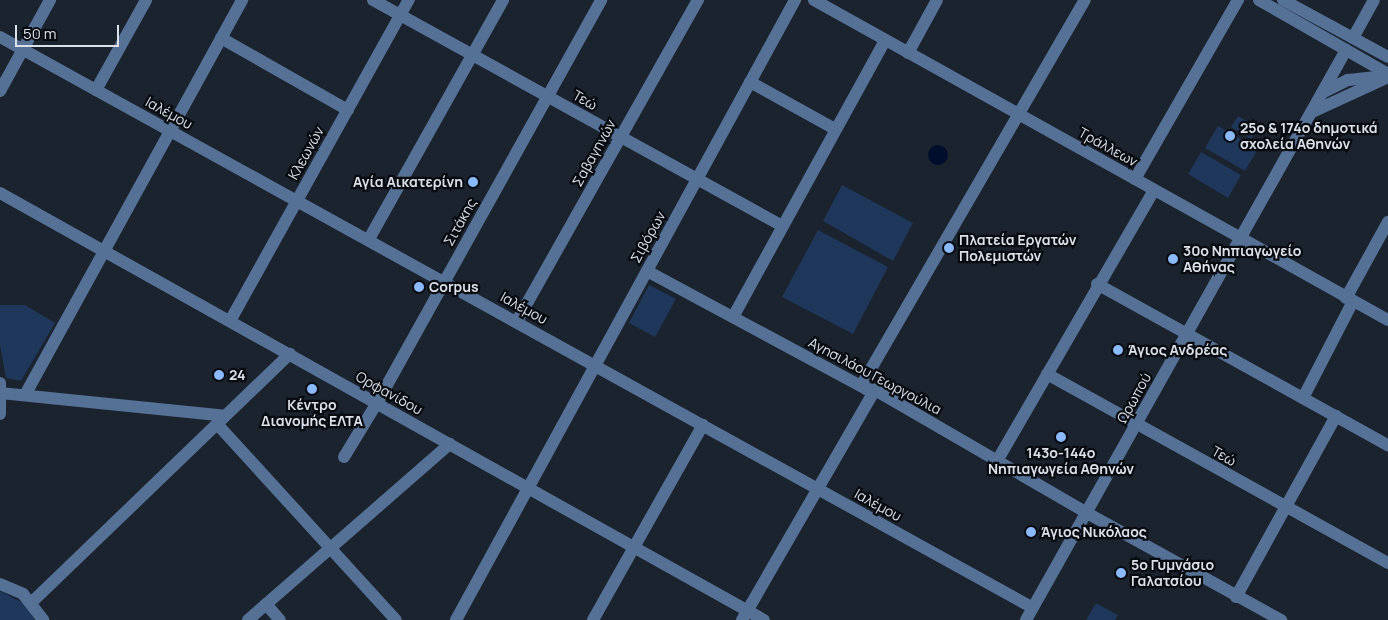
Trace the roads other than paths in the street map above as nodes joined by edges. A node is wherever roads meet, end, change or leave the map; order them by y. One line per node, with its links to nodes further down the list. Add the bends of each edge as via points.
1 (50, 0): 22 (street)
2 (146, 0): 29 (street)
3 (242, 0): 19 (street)
4 (373, 0): 17 (street, Τεώ)
5 (409, 0): 17 (street, Κλεωνών)
6 (503, 0): 25 (street)
7 (601, 0): 32 (street, Σιτάκης)
8 (698, 0): 38 (street, Σαβαγηνών)
9 (795, 0): 28 (street, Σιβόρων)
10 (814, 0): 21 (street, Τράλλεων)
11 (937, 0): 24 (street)
12 (1085, 0): 35 (street)
13 (1238, 0): 40 (street)
14 (1258, 0): 23 (street)
15 (1284, 0): 20 (street)
16 (1374, 0): 20 (street)
17 (400, 15): 25 (street, Τεώ); 33 (street, Κλεωνών)
18 (0, 37): 22 (street, Ιαλέμου)
19 (221, 38): 33 (street); 37 (street)
20 (1353, 38): 26 (street)
21 (885, 40): 24 (street, Τράλλεων); 36 (street)
22 (23, 49): 29 (street, Ιαλέμου); 30 (street)
23 (1346, 50): 27 (street); 31 (street, Ωρωπού)
24 (908, 53): 35 (street, Τράλλεων)
25 (472, 55): 32 (street, Τεώ); 46 (street)
26 (1388, 58)
27 (1388, 76): 31 (street, via 1355,79); 34 (street)
28 (750, 82): 36 (street); 39 (street, Σιβόρων)
29 (96, 90): 37 (street, Ιαλέμου)
30 (0, 91)
31 (1322, 93): 34 (street, Ωρωπού)
32 (547, 96): 38 (street, Τεώ); 50 (street, Σιτάκης)
33 (348, 110): 43 (street, Κλεωνών)
34 (1312, 112): 47 (street, Ωρωπού)
35 (1020, 116): 40 (street, Τράλλεων); 61 (street, via 987,165)
36 (835, 129): 45 (street)
37 (169, 130): 43 (street, Ιαλέμου); 48 (street)
38 (620, 136): 39 (street, Τεώ); 56 (street, Σαβαγηνών)
39 (697, 179): 45 (street, Τεώ); 49 (street, Σιβόρων)
40 (1134, 179): 41 (street, Τράλλεων)
41 (1154, 190): 47 (street, Τράλλεων); 51 (street)
42 (0, 193): 48 (street, Ορφανίδου)
43 (297, 201): 46 (street, Ιαλέμου); 55 (street, Κλεωνών)
44 (1388, 222): 52 (street)
45 (782, 226): 53 (street)
46 (369, 239): 50 (street, Ιαλέμου)
47 (1241, 239): 52 (street, Τράλλεων); 57 (street, Ωρωπού)
48 (102, 250): 55 (street, Ορφανίδου); 64 (street)
49 (646, 271): 53 (street, Αγησιλάου Γεωργούλια); 59 (street, Σιβόρων)
50 (445, 281): 56 (street, Ιαλέμου); 66 (street, Σιτάκης)
51 (1097, 284): 57 (street); 60 (street)
52 (1350, 299): 54 (street, Τράλλεων); 65 (street)
53 (733, 317): 61 (street, Αγησιλάου Γεωργούλια)
54 (1388, 320)
55 (230, 321): 58 (street, Ορφανίδου)
56 (517, 321): 59 (street, Ιαλέμου)
57 (1188, 333): 65 (street); 71 (street, Ωρωπού)
58 (290, 354): 66 (street, Ορφανίδου); 69 (street)
59 (595, 365): 70 (street, Ιαλέμου); 76 (street, Σιβόρων)
60 (1047, 374): 71 (street, Τεώ); 75 (street)
61 (861, 386): 63 (street, Αγησιλάου Γεωργούλια)
62 (0, 389): 64 (street); 67 (street)
63 (876, 390): 75 (street, Αγησιλάου Γεωργούλια); 77 (street)
64 (25, 395): 69 (street)
65 (1303, 398): 68 (street)
66 (377, 403): 72 (street, Ορφανίδου); 74 (street, Σιτάκης)
67 (0, 414)
68 (1336, 416): 73 (street); 78 (street)
69 (221, 420): 80 (street); 85 (street)
70 (703, 425): 77 (street, Ιαλέμου); 81 (street)
71 (1136, 425): 78 (street, Τεώ); 79 (street, Ωρωπού)
72 (450, 444): 76 (street, Ορφανίδου); 80 (street)
73 (1388, 445)
74 (344, 457)
75 (997, 461): 79 (street, Αγησιλάου Γεωργούλια)
76 (528, 488): 81 (street, Ορφανίδου); 93 (street, Σιβόρων)
77 (818, 488): 87 (street, Ιαλέμου); 88 (street)
78 (1287, 508): 82 (street, Τεώ); 84 (street)
79 (1087, 513): 84 (street, Αγησιλάου Γεωργούλια); 87 (street, Ωρωπού)
80 (330, 546): 86 (street); 92 (street)
81 (635, 548): 88 (street, Ορφανίδου); 94 (street)
82 (1388, 563)
83 (0, 584): 85 (street, via 13,588)
84 (1236, 597): 97 (street, Αγησιλάου Γεωργούλια)
85 (32, 602): 89 (street)
86 (266, 604): 90 (street); 91 (street)
87 (1033, 608): 96 (street, Ωρωπού)
88 (745, 615): 95 (street, Ορφανίδου)
89 (42, 620)
90 (248, 620)
91 (280, 620)
92 (396, 620)
93 (456, 620)
94 (593, 620)
95 (764, 620)
96 (1026, 620)
97 (1281, 620)

